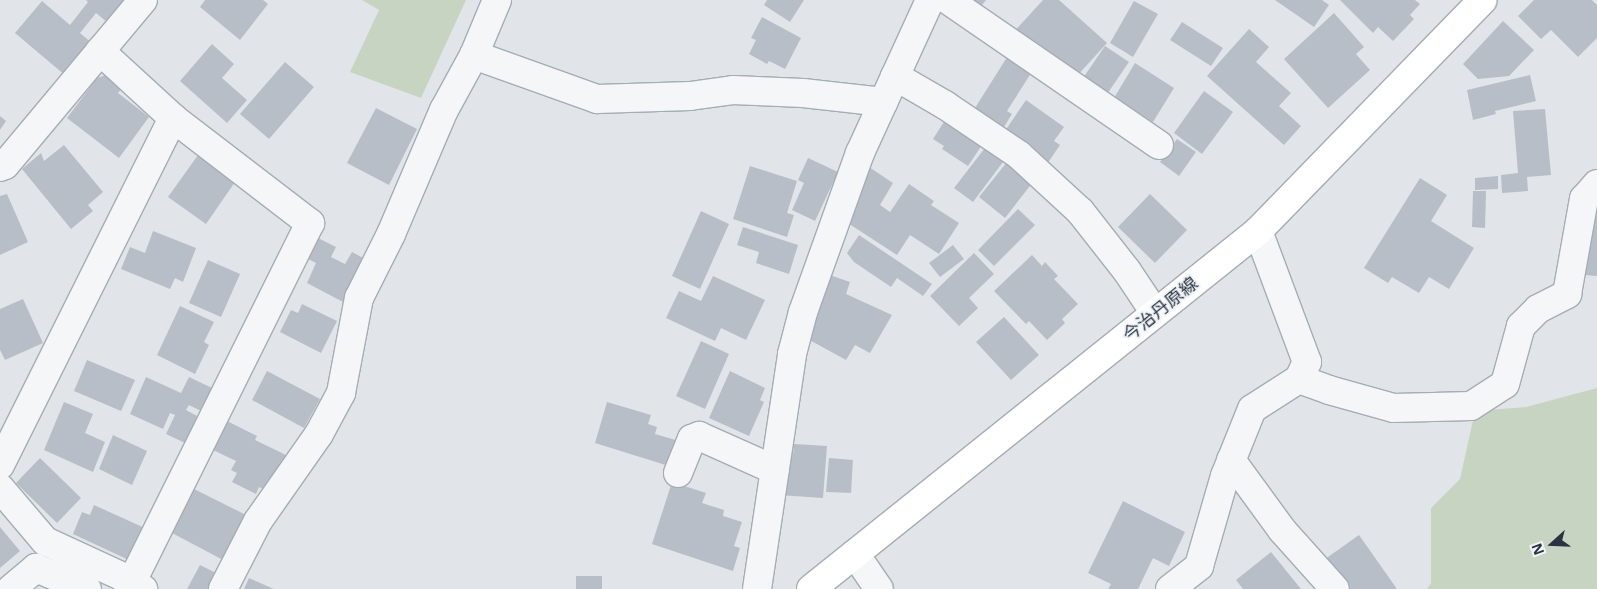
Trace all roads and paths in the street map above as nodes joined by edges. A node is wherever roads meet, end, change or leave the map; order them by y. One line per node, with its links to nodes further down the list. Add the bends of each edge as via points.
1 (143, 0): 6 (street)
2 (497, 0): 7 (street)
3 (930, 0): 8 (street)
4 (948, 0): 11 (street)
5 (1483, 0): 14 (main road, 今治丹原線)
6 (100, 51): 10 (street); 12 (street)
7 (474, 55): 9 (street, via 597,99 690,96 733,90 803,93); 26 (street, via 444,110 391,234 359,298 340,393 320,434 258,522)
8 (895, 76): 9 (street); 15 (street, via 945,104 1019,155 1080,211)
9 (883, 102): 19 (street, via 860,153 803,312 792,354)
10 (173, 118): 18 (street); 23 (street, via 310,223)
11 (1159, 145)
12 (0, 167)
13 (1597, 184): 16 (street, via 1584,199 1567,294 1538,309 1521,326 1505,384 1471,406 1394,408)
14 (1258, 231): 15 (main road, 今治丹原線); 16 (street, via 1307,362)
15 (1156, 313): 22 (main road, 今治丹原線)
16 (1299, 380): 17 (street, via 1252,409)
17 (1231, 460): 30 (street, via 1199,566); 31 (street, via 1282,530)
18 (0, 465)
19 (775, 470): 20 (street, via 699,436 692,439); 27 (street)
20 (678, 473)
21 (0, 488): 23 (street, via 45,542)
22 (855, 554): 28 (main road, 今治丹原線); 29 (street)
23 (135, 586)
24 (11, 589): 25 (street, via 36,568)
25 (87, 589)
26 (223, 589)
27 (757, 589)
28 (811, 589)
29 (879, 589)
30 (1170, 589)
31 (1335, 589)

